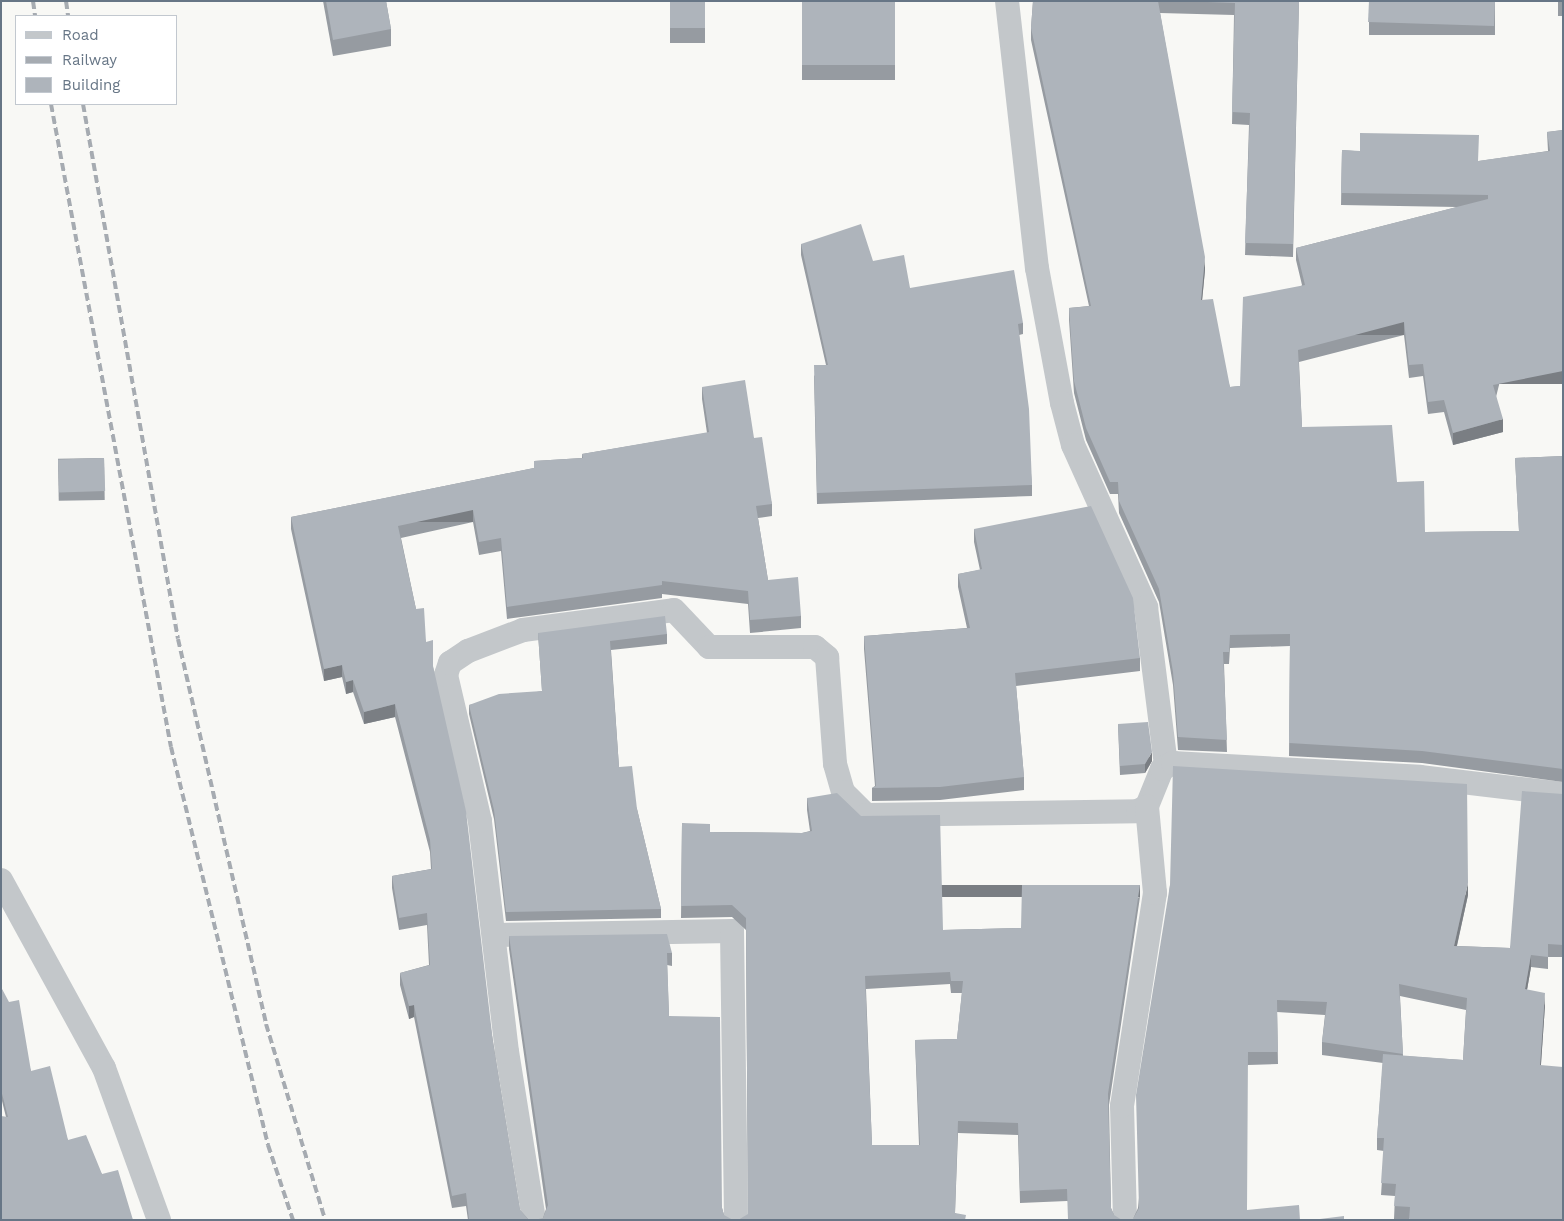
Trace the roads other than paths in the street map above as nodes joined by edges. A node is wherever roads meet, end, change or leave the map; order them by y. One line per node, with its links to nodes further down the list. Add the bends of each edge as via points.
1 (1007, 1): 2 (street, via 1037,268 1062,403 1073,445 1146,607)
2 (1166, 765): 3 (street, via 1420,777); 4 (street)
3 (1563, 794)
4 (1147, 806): 6 (street, via 1125,812 866,815 843,792 838,773 827,657 822,650 709,647 674,610 523,630 468,651 446,670 480,820); 10 (street, via 1155,893 1122,1106)
5 (1, 880): 7 (street, via 104,1068)
6 (496, 935): 8 (street, via 507,1052); 9 (street, via 732,931)
7 (159, 1220)
8 (534, 1220)
9 (736, 1220)
10 (1125, 1220)

